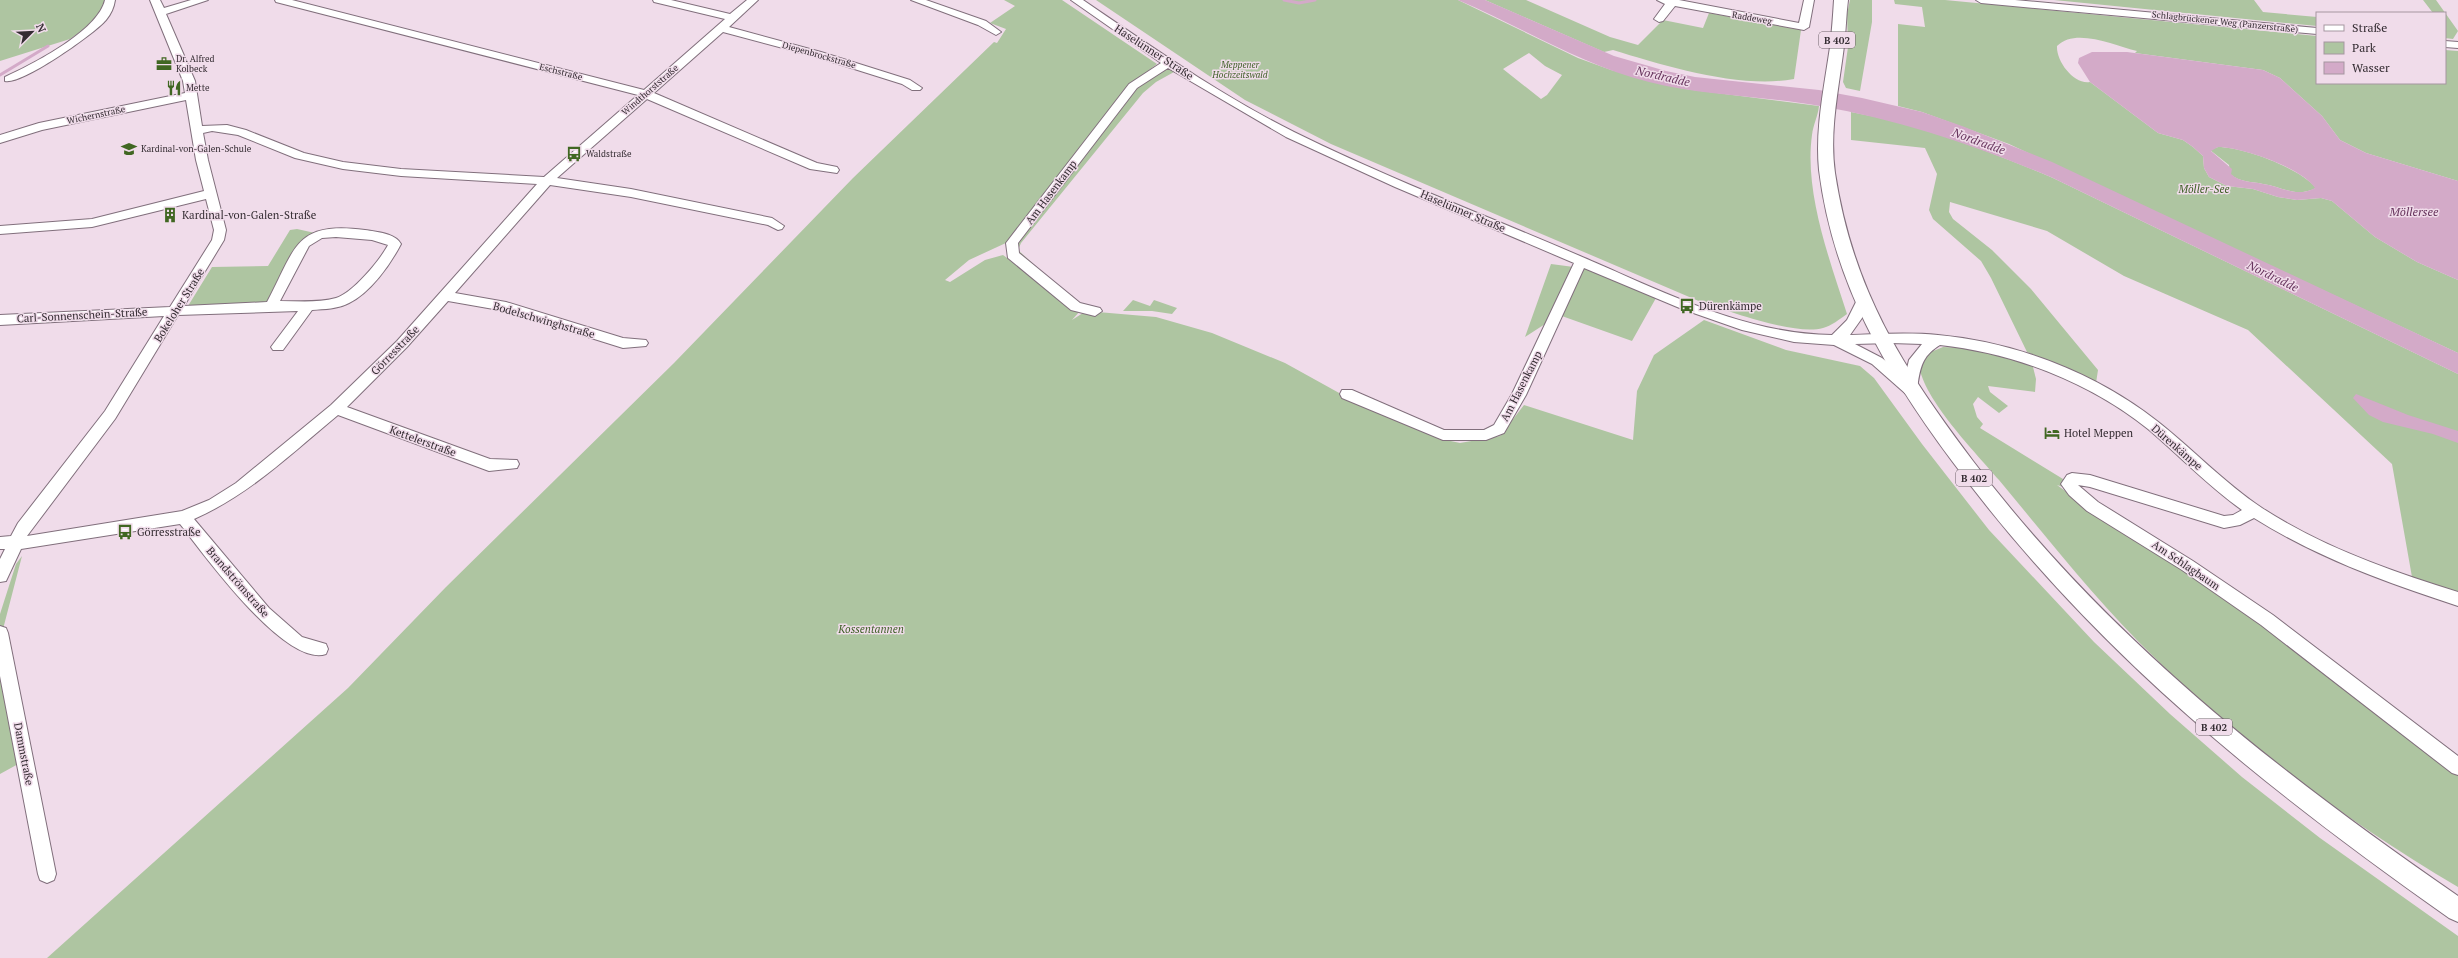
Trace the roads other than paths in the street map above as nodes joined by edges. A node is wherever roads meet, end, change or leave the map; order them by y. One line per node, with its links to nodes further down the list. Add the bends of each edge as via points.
1 (110, 0): 22 (street, via 99,21 65,46)
2 (155, 0): 13 (street, Bokeloher Straße)
3 (202, 0): 13 (street)
4 (280, 0): 24 (street, Eschstraße)
5 (658, 0): 14 (street)
6 (752, 0): 14 (street, Windthorststraße)
7 (916, 0): 18 (street, via 982,23)
8 (1076, 0): 21 (street, Haselünner Straße)
9 (1809, 0): 12 (street, Raddeweg, via 1804,27)
10 (1841, 0): 35 (main road, B 402, via 1825,139 1826,168 1835,215)
11 (1981, 0): 17 (street, Schlagbrückener Weg (Panzerstraße))
12 (1667, 1): 15 (street, Raddeweg)
13 (161, 12): 25 (street, Bokeloher Straße, via 181,58)
14 (732, 18): 16 (street, Windthorststraße)
15 (1659, 19)
16 (720, 28): 23 (street, Diepenbrockstraße, via 859,67 906,82); 24 (street, Windthorststraße)
17 (2316, 31)
18 (996, 32)
19 (2446, 44): 20 (street)
20 (2458, 45)
21 (1168, 63): 33 (street, Haselünner Straße, via 1235,104 1339,158); 39 (street, Am Hasenkamp, via 1133,86 1012,243 1013,255 1076,307)
22 (9, 79)
23 (916, 88)
24 (646, 94): 28 (street, Eschstraße, via 814,166); 29 (street, Windthorststraße)
25 (192, 95): 26 (street, Bokeloher Straße); 27 (street, Wichernstraße, via 39,127)
26 (197, 130): 29 (street, via 222,126 290,153 350,167); 30 (street, Bokeloher Straße)
27 (0, 139)
28 (833, 170)
29 (546, 181): 31 (street, via 634,193 772,222); 34 (street, Görresstraße)
30 (210, 194): 32 (street, via 92,223); 38 (street, Bokeloher Straße, via 220,230 218,240)
31 (778, 226)
32 (0, 230)
33 (1581, 261): 42 (street, Haselünner Straße, via 1728,322 1772,333); 47 (street, Am Hasenkamp, via 1519,395 1498,429 1486,435 1443,435)
34 (446, 296): 44 (street, Bodelschwinghstraße, via 513,309 623,343); 48 (street, Görresstraße)
35 (1863, 301): 41 (main road, B 402); 42 (street, via 1856,320)
36 (309, 304): 37 (street, Carl-Sonnenschein-Straße); 37 (street, Carl-Sonnenschein-Straße, via 344,300 356,291 395,244 386,238 330,232 311,238 304,244); 45 (street)
37 (271, 306): 38 (street, Carl-Sonnenschein-Straße)
38 (175, 311): 40 (street, Carl-Sonnenschein-Straße); 52 (street, Bokeloher Straße, via 110,415 23,527)
39 (1095, 311)
40 (0, 320)
41 (1881, 339): 42 (street, Haselünner Straße); 43 (street, Dürenkämpe); 46 (main road, B 402)
42 (1834, 340): 46 (street, via 1877,361)
43 (1936, 341): 46 (street, via 1925,347 1914,360); 50 (street, Dürenkämpe, via 1992,348 2020,356 2080,380 2150,423)
44 (641, 343)
45 (278, 347)
46 (1911, 389): 59 (main road, B 402, via 1994,504 2092,614 2154,674 2236,746 2304,799)
47 (1347, 394)
48 (336, 410): 49 (street, Kettelerstraße, via 489,465); 51 (street, Görresstraße, via 241,487 214,504)
49 (512, 464)
50 (2254, 510): 54 (street, Dürenkämpe, via 2333,555); 57 (street, Am Schlagbaum, via 2235,521 2224,522 2090,481 2072,480 2069,484 2073,492 2156,544 2301,645)
51 (184, 517): 52 (street, Görresstraße, via 30,542); 56 (street, Brandströmstraße, via 223,567 264,613 297,642)
52 (7, 542): 53 (street, Bokeloher Straße)
53 (0, 576)
54 (2458, 600)
55 (0, 633): 58 (street, Dammstraße)
56 (320, 649)
57 (2458, 767)
58 (47, 874)
59 (2458, 910)

